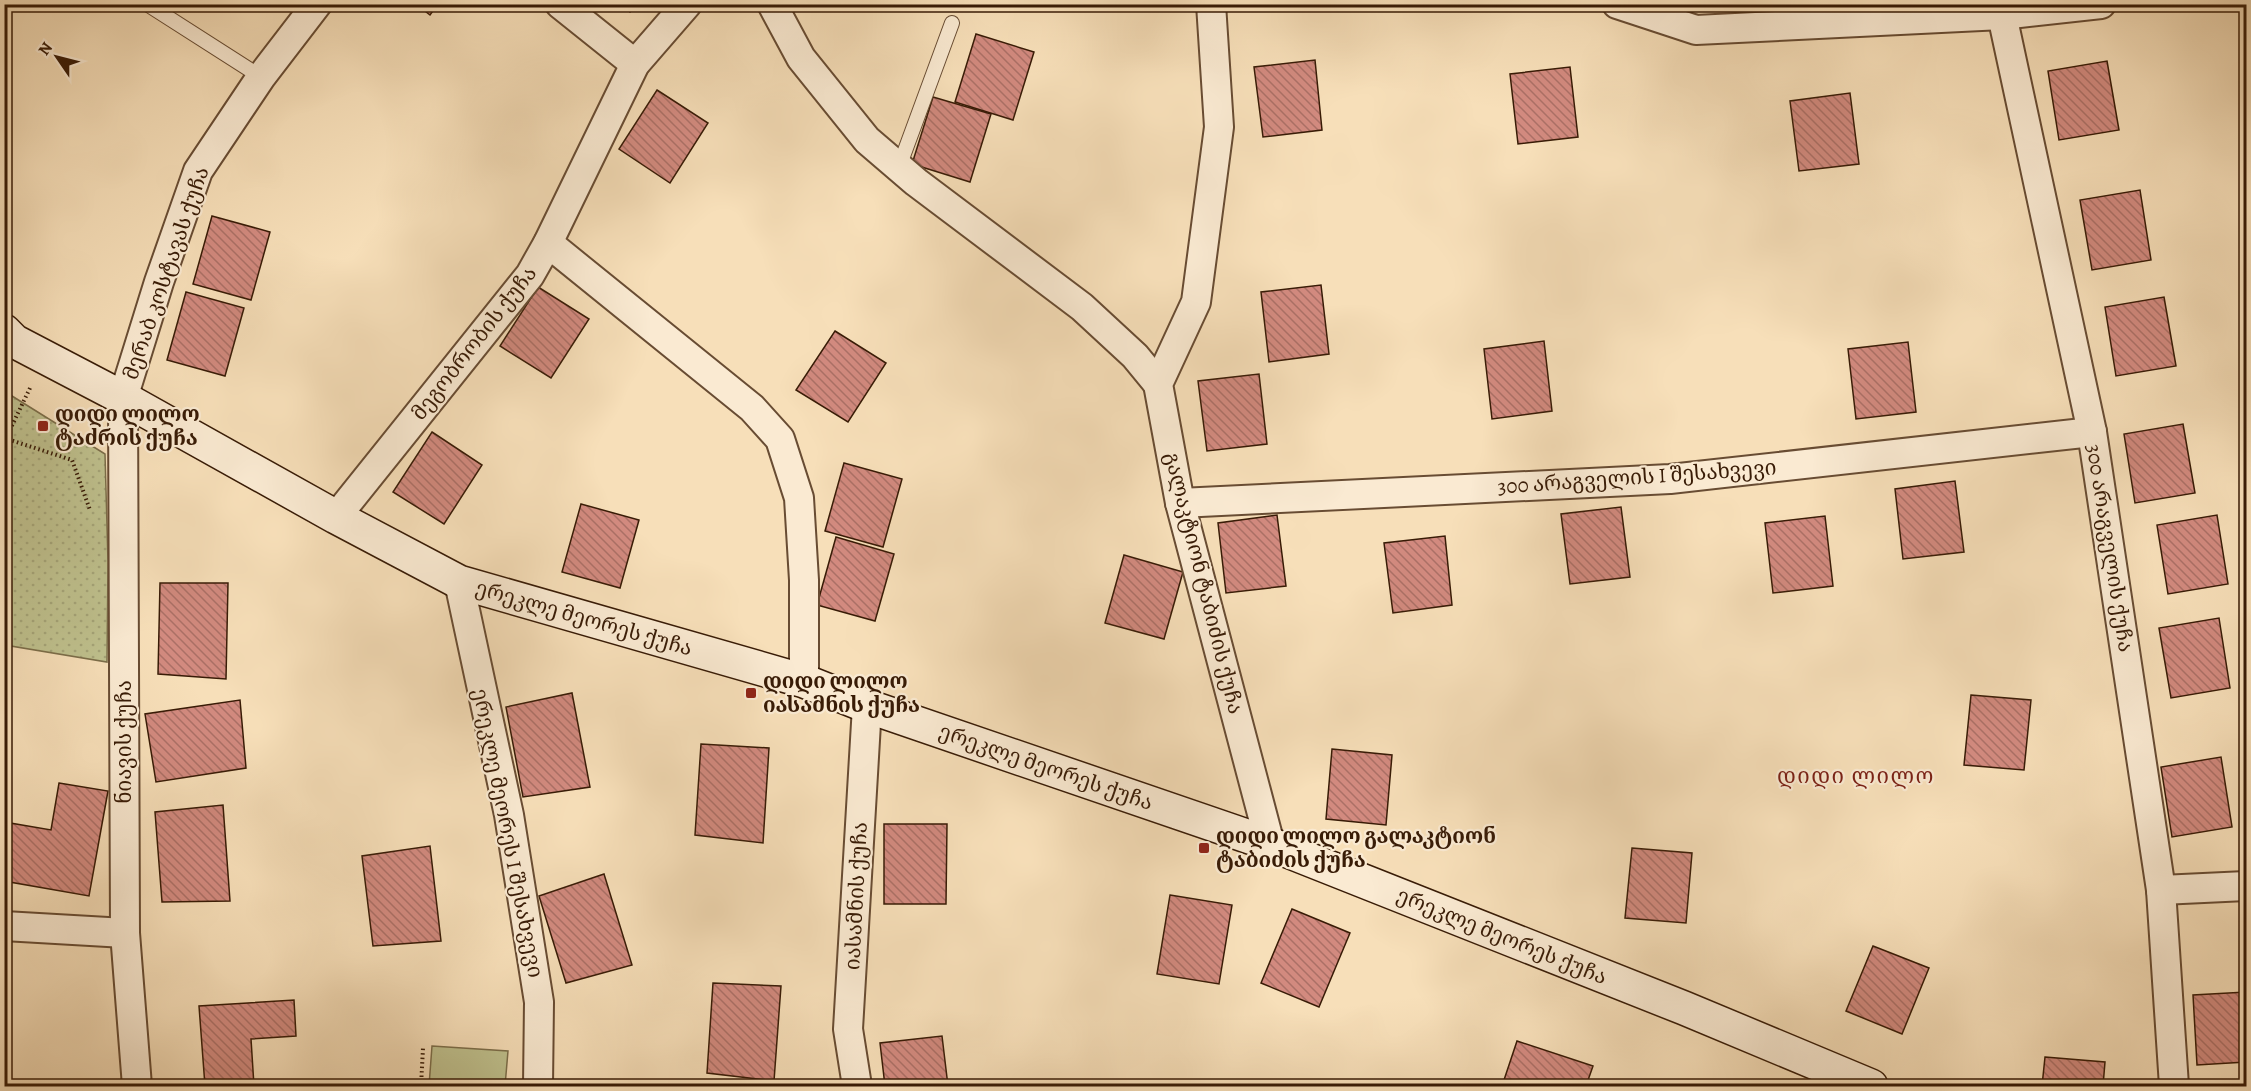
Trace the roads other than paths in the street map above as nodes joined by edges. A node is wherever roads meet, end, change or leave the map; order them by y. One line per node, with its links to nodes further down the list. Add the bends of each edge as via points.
1 (147, 4): 12 (lane)
2 (317, 4): 12 (street, მერაბ კოსტავას ქუჩა)
3 (560, 4): 11 (street)
4 (687, 4): 11 (street, მეგობრობის ქუჩა)
5 (772, 4): 13 (street, via 801,58 867,140)
6 (1211, 4): 16 (street, via 1219,127 1196,302)
7 (1617, 4): 9 (street, via 1696,30)
8 (2101, 4): 9 (street)
9 (2002, 15): 18 (street, 300 არაგველის ქუჩა)
10 (952, 23): 13 (lane)
11 (635, 64): 14 (street, მეგობრობის ქუჩა)
12 (261, 77): 17 (street, მერაბ კოსტავას ქუჩა, via 198,171)
13 (898, 167): 16 (street, via 1082,307 1135,356)
14 (548, 243): 20 (street, მეგობრობის ქუჩა, via 530,275); 22 (street, via 752,408 780,439 799,498)
15 (4, 331): 17 (street, ერეკლე მეორეს ქუჩა, via 14,341)
16 (1158, 384): 19 (street, გალაკტიონ ტაბიძის ქუჩა)
17 (123, 398): 20 (street, ერეკლე მეორეს ქუჩა); 28 (street, ნიავის ქუჩა)
18 (2092, 432): 19 (street, 300 არაგველის I შესახვევი, via 1670,479); 26 (street, 300 არაგველის ქუჩა)
19 (1179, 503): 24 (street, გალაკტიონ ტაბიძის ქუჩა)
20 (336, 517): 21 (street, ერეკლე მეორეს ქუჩა)
21 (459, 582): 22 (street, ერეკლე მეორეს ქუჩა); 30 (street, ერეკლე მეორეს I შესახვევი, via 509,816 539,1002)
22 (804, 681): 23 (street, ერეკლე მეორეს ქუჩა)
23 (867, 706): 24 (street, ერეკლე მეორეს ქუჩა); 31 (street, იასამნის ქუჩა, via 848,1029)
24 (1270, 844): 32 (street, ერეკლე მეორეს ქუჩა)
25 (2247, 886): 26 (street)
26 (2162, 890): 33 (street, 300 არაგველის ქუჩა)
27 (4, 926): 28 (street)
28 (125, 933): 29 (street, ნიავის ქუჩა)
29 (137, 1086)
30 (538, 1086)
31 (857, 1086)
32 (1871, 1086)
33 (2174, 1086)

